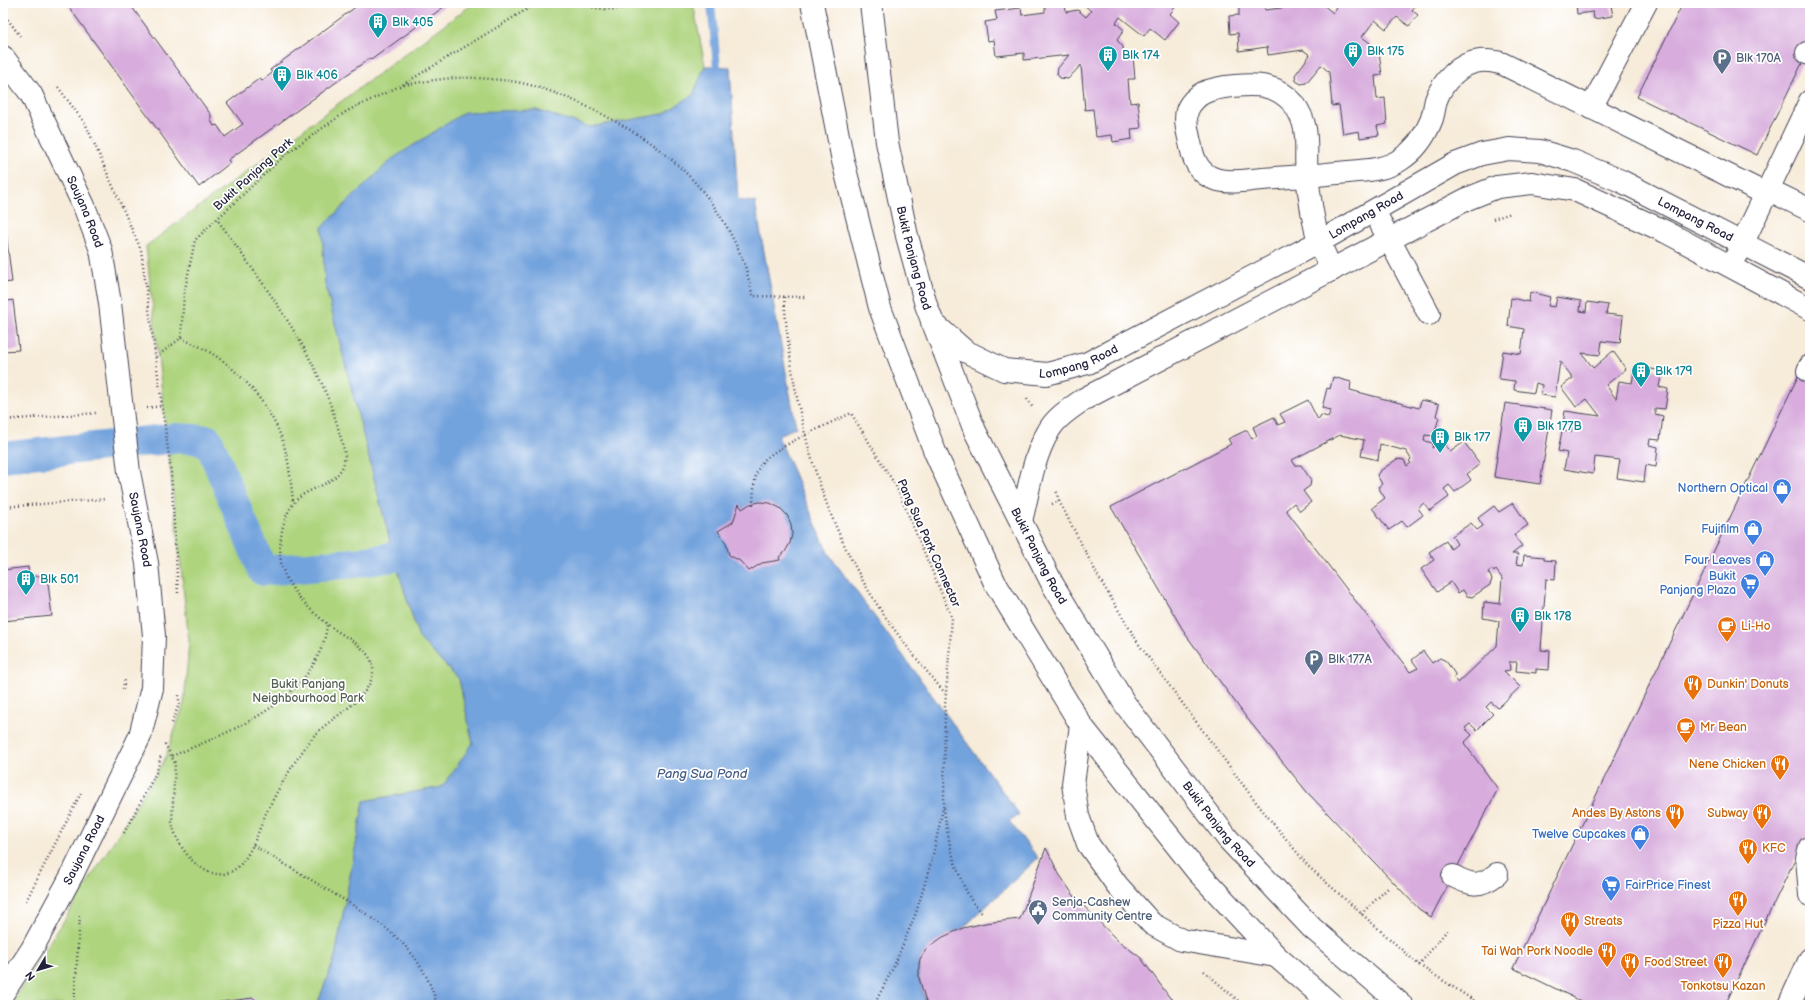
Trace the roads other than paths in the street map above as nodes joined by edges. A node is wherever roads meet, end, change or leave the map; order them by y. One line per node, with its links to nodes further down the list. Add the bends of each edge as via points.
1 (812, 3): 21 (street, via 843,161 880,308 935,452 995,583)
2 (871, 3): 19 (street, Bukit Panjang Road, via 887,142 907,236)
3 (1646, 3): 6 (street)
4 (3, 57): 28 (street, Saujana Road, via 31,94 84,206 101,250 110,303 129,472 147,563 154,636 152,688 140,736 73,873 32,949)
5 (1810, 101): 8 (street)
6 (1590, 108): 7 (street, via 1501,64 1481,60 1458,70 1446,82 1436,100 1431,121 1412,150 1400,160 1382,168); 8 (street)
7 (1307, 176): 7 (street, via 1228,181 1207,176 1193,158 1187,111 1194,100 1203,93 1214,90 1253,85 1281,92 1302,116 1307,132); 12 (street)
8 (1766, 191): 9 (street); 13 (street)
9 (1810, 210)
10 (1374, 211): 11 (street); 12 (street, Lompang Road); 13 (street, Lompang Road, via 1455,164 1482,154 1509,149 1540,151 1573,161 1621,181)
11 (1389, 240): 14 (street, Lompang Road, via 1466,199 1497,187 1532,183 1575,190 1666,232); 15 (street, Lompang Road); 18 (street)
12 (1319, 242): 15 (street); 19 (street, Lompang Road, via 1088,363 1047,374 1004,370 966,351)
13 (1743, 243): 14 (street); 16 (street, Lompang Road)
14 (1732, 267): 17 (street, Lompang Road)
15 (1332, 270): 20 (street, Lompang Road, via 1084,399 1063,414 1048,431 1033,468)
16 (1810, 278)
17 (1810, 309)
18 (1429, 314)
19 (932, 322): 20 (street, Bukit Panjang Road, via 975,431)
20 (1022, 520): 30 (street, Bukit Panjang Road, via 1053,585 1125,704 1228,839 1312,928)
21 (1081, 725): 26 (street, via 1196,870); 26 (street, via 1073,784 1078,816 1088,844 1117,885 1152,924 1181,940)
22 (1810, 847): 25 (street, via 1807,858)
23 (1497, 874): 24 (street, via 1488,881 1477,884)
24 (1453, 876)
25 (1810, 895)
26 (1276, 956): 29 (street)
27 (1810, 959): 31 (street)
28 (3, 993)
29 (1332, 1005)
30 (1402, 1005)
31 (1789, 1005)

